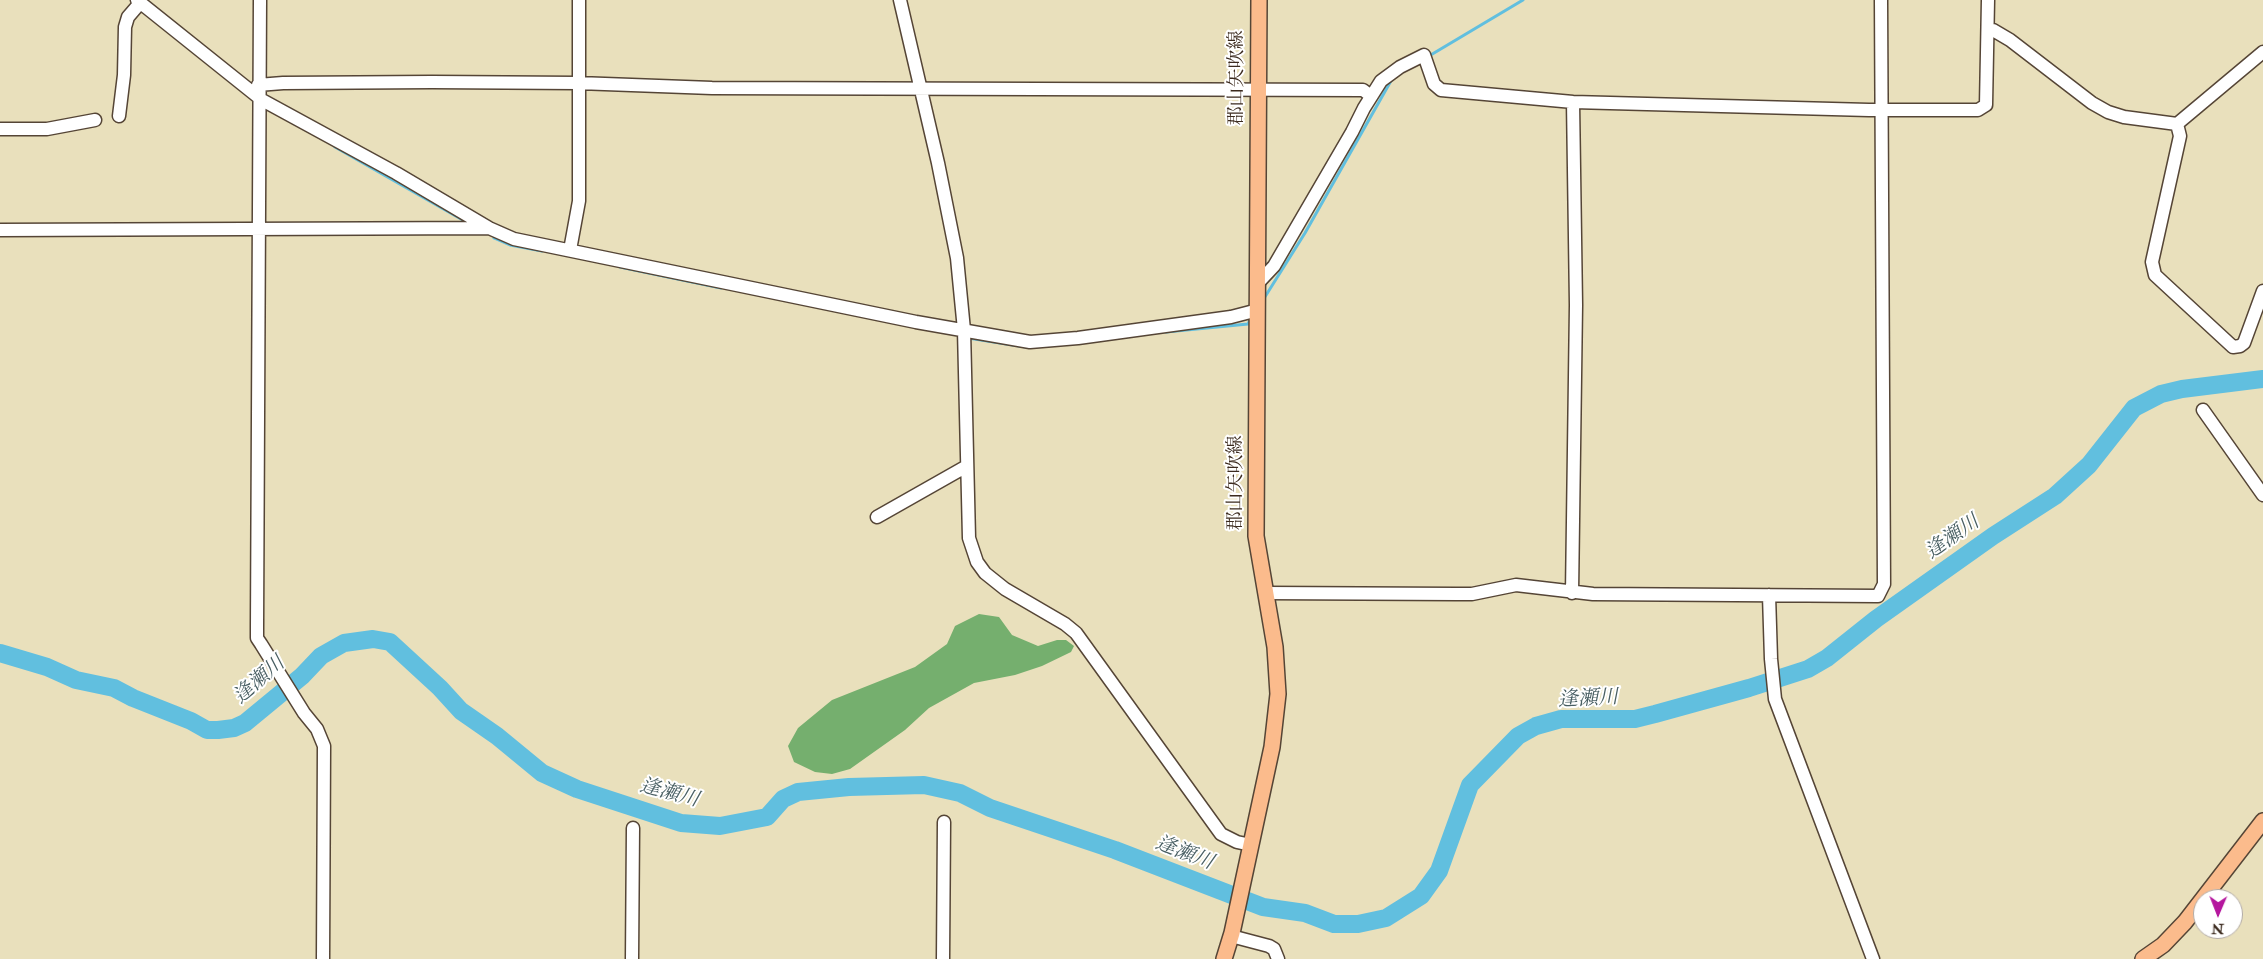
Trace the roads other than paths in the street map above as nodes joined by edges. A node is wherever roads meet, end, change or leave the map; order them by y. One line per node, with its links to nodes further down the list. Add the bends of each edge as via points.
1 (260, 0): 13 (street)
2 (579, 0): 10 (street)
3 (900, 0): 11 (street)
4 (1259, 0): 12 (main road, 郡山矢吹線)
5 (1881, 0): 16 (street)
6 (1988, 0): 8 (street)
7 (138, 1): 13 (street); 17 (street, via 125,27)
8 (1988, 30): 16 (street, via 1984,107 1978,110); 19 (street, via 2010,40 2108,112 2124,118)
9 (2263, 52): 19 (street)
10 (578, 83): 11 (street, via 712,88); 13 (street, via 283,82); 24 (street, via 579,201)
11 (920, 88): 12 (street); 28 (street, via 957,258)
12 (1258, 89): 14 (street, via 1363,90); 25 (main road, 郡山矢吹線)
13 (258, 90): 21 (street); 23 (street)
14 (1371, 96): 15 (street, via 1381,81 1424,55 1434,84 1441,90); 25 (street, via 1274,266)
15 (1573, 102): 16 (street); 34 (street, via 1576,305)
16 (1883, 110): 35 (street, via 1883,588 1874,597)
17 (119, 116)
18 (95, 120): 20 (street, via 47,129)
19 (2177, 124): 26 (street, via 2180,136 2152,262 2155,275 2233,347 2244,343)
20 (0, 129)
21 (489, 228): 23 (street); 24 (street, via 514,239)
22 (0, 230): 23 (street)
23 (260, 230): 41 (street, via 256,627 258,638 317,729 324,746)
24 (570, 250): 28 (street)
25 (1258, 284): 27 (main road, 郡山矢吹線)
26 (2263, 291)
27 (1258, 310): 28 (street, via 1231,317 1030,342); 33 (main road, 郡山矢吹線, via 1256,536)
28 (964, 330): 30 (street)
29 (2203, 410): 31 (street)
30 (967, 466): 32 (street); 39 (street, via 969,538 977,562 985,573 1076,633 1220,834)
31 (2263, 495)
32 (877, 517)
33 (1265, 592): 34 (street, via 1472,594 1535,586); 39 (main road, 郡山矢吹線, via 1276,654 1278,694 1272,746)
34 (1572, 593): 35 (street)
35 (1769, 595): 46 (street, via 1775,699)
36 (2263, 821): 47 (main road, via 2186,922)
37 (944, 822): 43 (street)
38 (633, 828): 42 (street)
39 (1251, 845): 40 (main road, 郡山矢吹線)
40 (1231, 934): 44 (main road, 郡山矢吹線); 45 (street, via 1269,946)
41 (323, 959)
42 (632, 959)
43 (943, 959)
44 (1224, 959)
45 (1278, 959)
46 (1873, 959)
47 (2143, 959)

